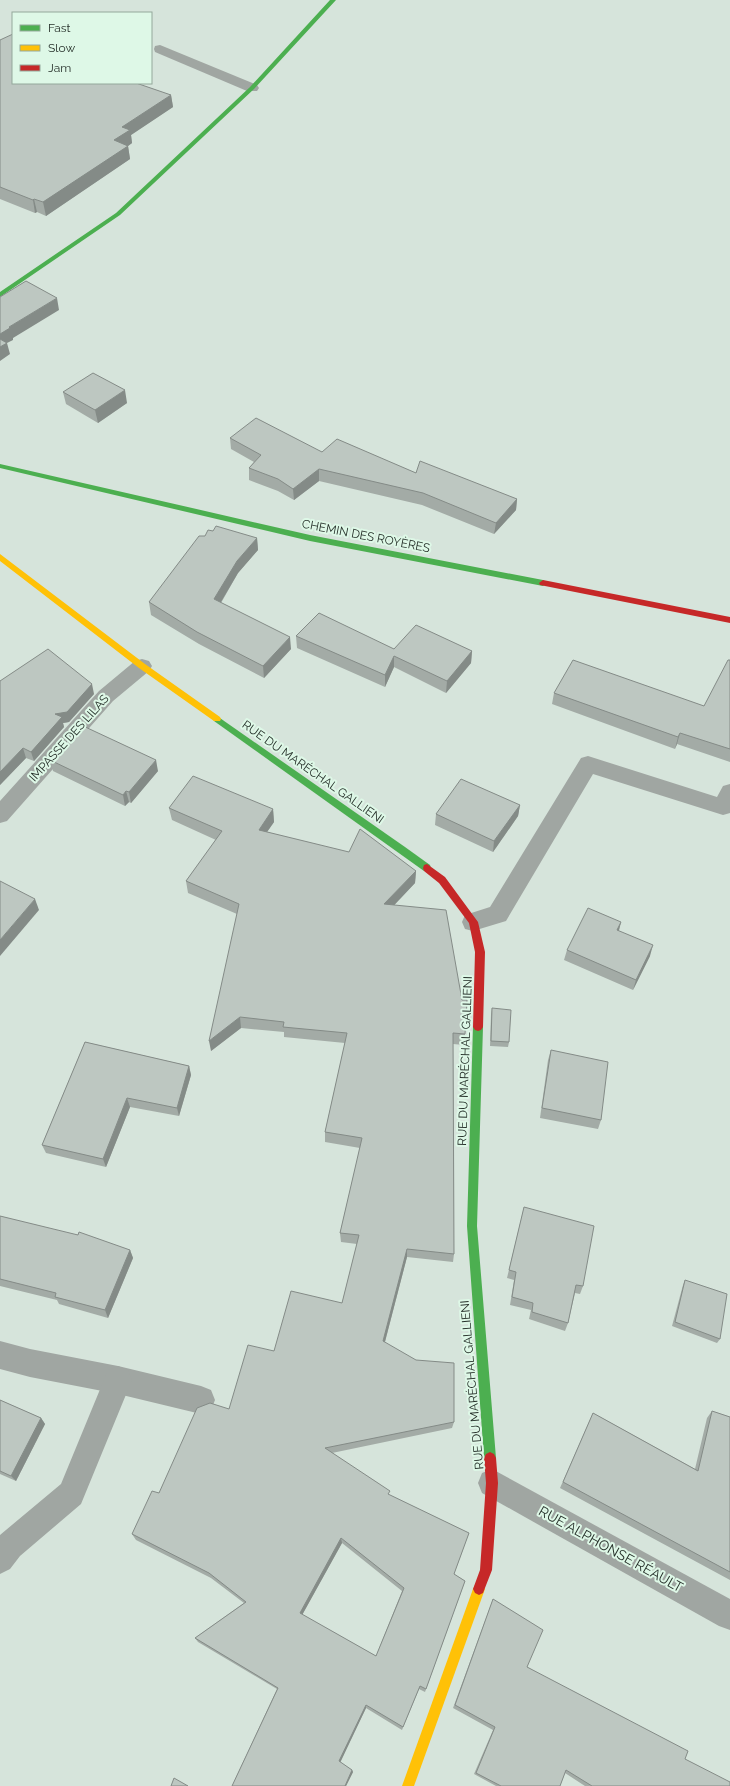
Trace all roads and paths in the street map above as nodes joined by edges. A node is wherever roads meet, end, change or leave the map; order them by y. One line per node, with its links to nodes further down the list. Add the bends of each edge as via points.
1 (333, 0): 3 (street)
2 (160, 49): 3 (street)
3 (252, 88): 4 (street, via 118,214)
4 (0, 295)
5 (0, 466): 7 (street, CHEMIN DES ROYÈRES, via 310,538)
6 (0, 557): 8 (street, RUE DU MARÉCHAL GALLIENI)
7 (730, 620)
8 (142, 666): 10 (street, IMPASSE DES LILAS, via 106,696); 11 (street, RUE DU MARÉCHAL GALLIENI, via 402,849 442,880)
9 (728, 805): 11 (street, via 588,764 498,914)
10 (0, 815)
11 (473, 922): 15 (street, RUE DU MARÉCHAL GALLIENI, via 480,952 472,1226)
12 (0, 1355): 13 (street)
13 (118, 1380): 14 (street); 16 (street, via 71,1494 10,1546)
14 (201, 1400)
15 (492, 1483): 17 (street, RUE ALPHONSE RÉAULT); 18 (street, RUE DU MARÉCHAL GALLIENI, via 486,1570)
16 (0, 1559)
17 (730, 1615)
18 (408, 1786)

